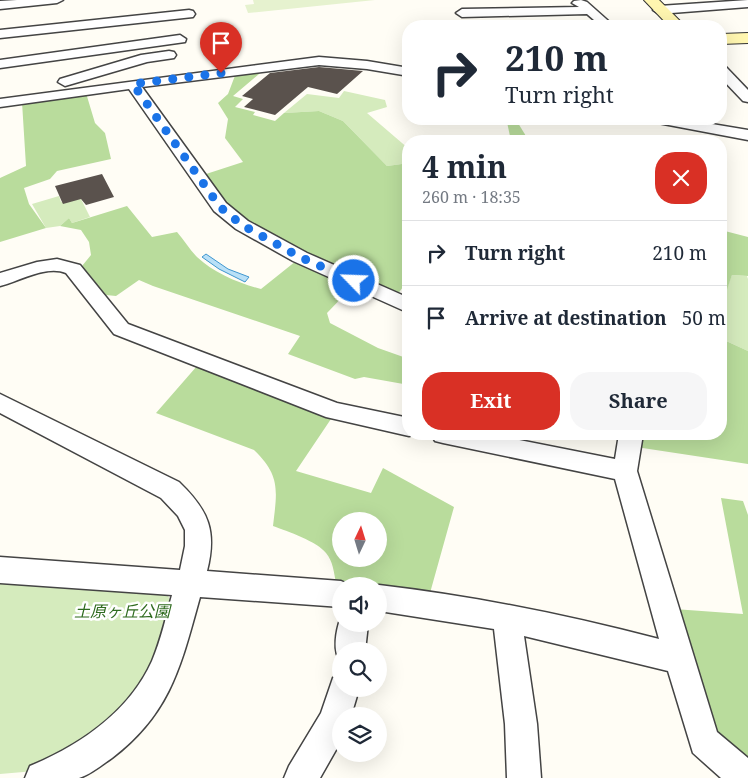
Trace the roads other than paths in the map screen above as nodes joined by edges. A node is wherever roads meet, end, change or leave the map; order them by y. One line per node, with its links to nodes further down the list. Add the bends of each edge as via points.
1 (57, 0): 6 (street)
2 (184, 0): 10 (street)
3 (458, 0): 9 (street)
4 (570, 0): 8 (street)
5 (748, 4): 7 (street)
6 (0, 5)
7 (655, 5): 13 (street)
8 (590, 10): 9 (street); 12 (street)
9 (462, 12): 11 (street)
10 (189, 14): 14 (street); 17 (street)
11 (464, 20)
12 (601, 20)
13 (671, 20)
14 (0, 34)
15 (727, 38): 16 (street)
16 (748, 38)
17 (180, 39): 18 (street); 19 (street)
18 (180, 54): 21 (street); 25 (street, via 146,58 60,83)
19 (0, 64)
20 (402, 71): 21 (street, via 319,61)
21 (182, 78): 23 (street)
22 (727, 79): 24 (street)
23 (133, 84): 25 (street); 30 (street, via 220,207 242,225 300,257)
24 (745, 89)
25 (62, 94): 26 (street)
26 (0, 103)
27 (692, 125): 28 (street)
28 (748, 135)
29 (0, 280): 32 (street, via 50,265 65,264 73,269 121,328 334,411)
30 (402, 303)
31 (0, 403): 37 (street, via 170,490 188,507 198,530)
32 (402, 426)
33 (473, 440): 35 (street)
34 (630, 440): 35 (street)
35 (625, 471): 41 (street)
36 (0, 570): 37 (street)
37 (189, 585): 38 (street); 43 (street, via 167,660 146,700 104,745)
38 (332, 593)
39 (387, 599): 40 (street)
40 (507, 618): 41 (street); 45 (street, via 521,724)
41 (680, 659): 46 (street, via 704,742)
42 (342, 697): 44 (street, via 324,744)
43 (42, 778)
44 (301, 778)
45 (524, 778)
46 (746, 778)

